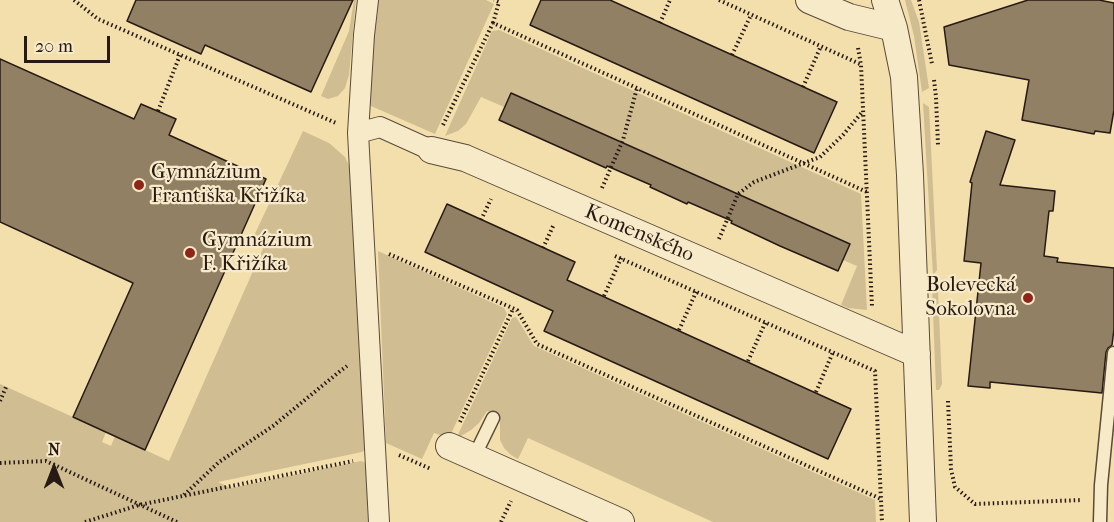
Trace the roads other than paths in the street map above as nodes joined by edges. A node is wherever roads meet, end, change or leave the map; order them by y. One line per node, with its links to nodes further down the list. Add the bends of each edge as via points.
1 (368, 0): 5 (street)
2 (809, 0): 4 (street, via 849,17)
3 (885, 0): 4 (street)
4 (894, 28): 8 (street, via 905,88)
5 (358, 133): 6 (street, Komenského, via 380,127); 12 (street)
6 (431, 150): 8 (street, Komenského, via 465,158)
7 (1114, 353): 15 (lane)
8 (917, 354): 14 (street)
9 (493, 418): 11 (lane)
10 (450, 446): 11 (street)
11 (474, 457): 13 (street)
12 (378, 522)
13 (621, 522)
14 (923, 522)
15 (1100, 522)

